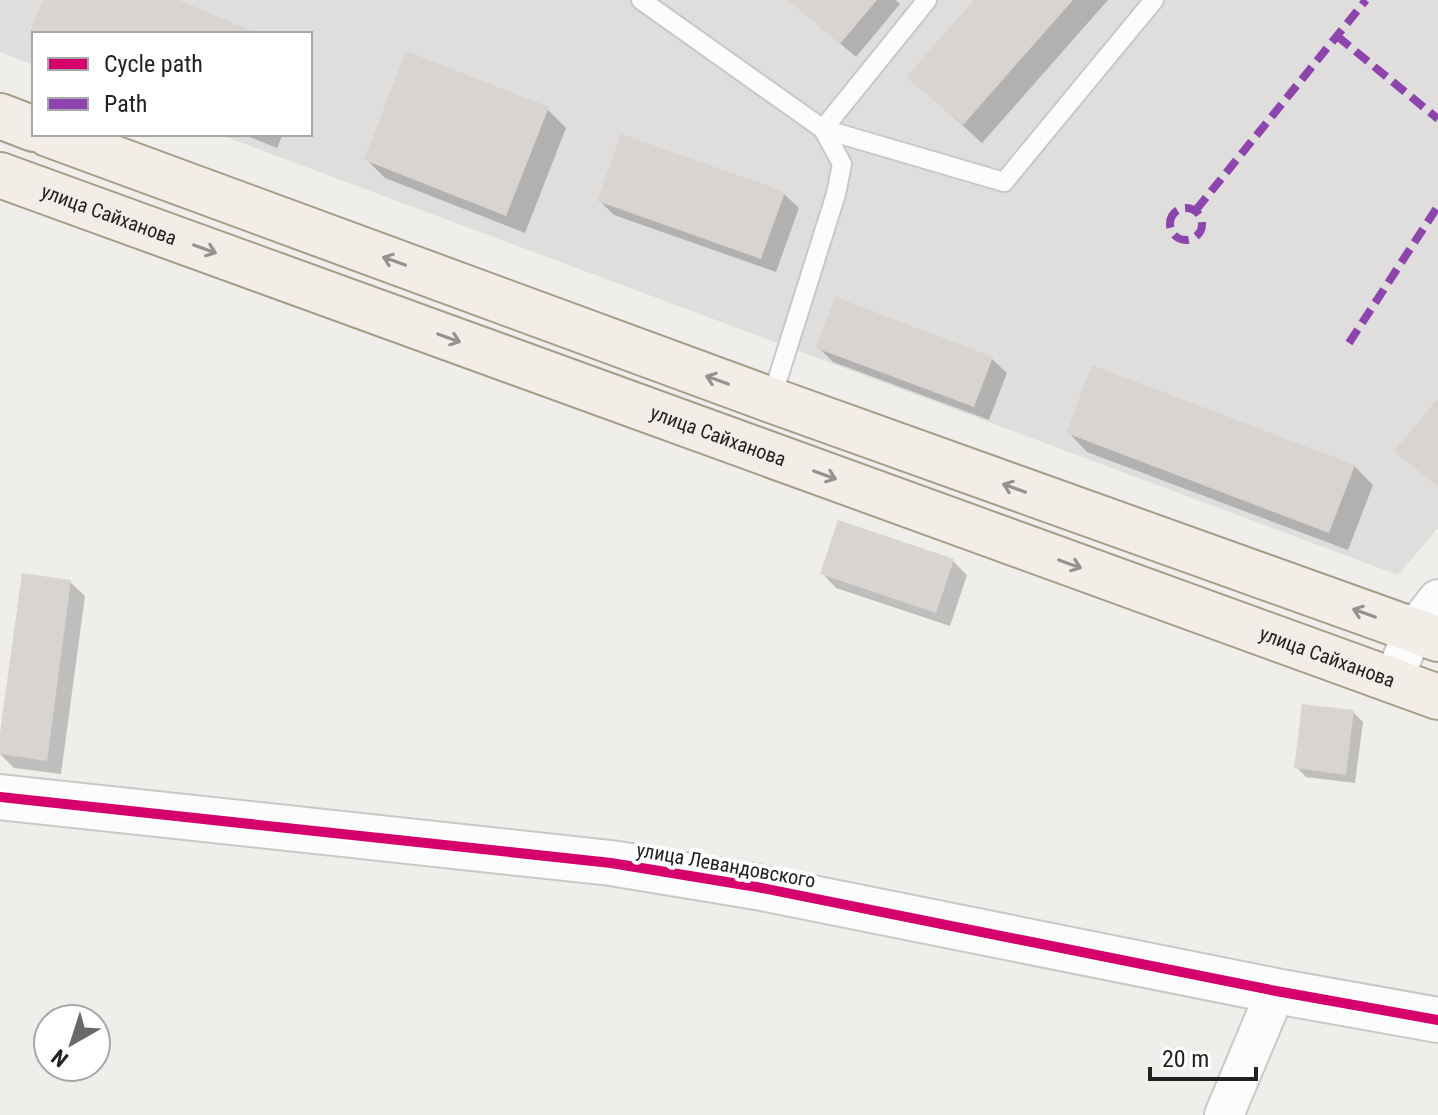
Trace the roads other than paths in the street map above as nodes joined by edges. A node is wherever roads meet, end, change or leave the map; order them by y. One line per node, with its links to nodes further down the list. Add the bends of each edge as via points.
1 (641, 0): 6 (lane)
2 (927, 0): 6 (lane)
3 (1154, 0): 6 (lane, via 1004,182)
4 (0, 116): 5 (main road)
5 (32, 128)
6 (823, 129): 9 (lane, via 842,164)
7 (53, 136): 9 (main road, one-way to 7)
8 (0, 175): 11 (main road, улица Сайханова, one-way to 11)
9 (771, 400): 10 (main road, one-way to 9)
10 (1430, 623): 11 (street)
11 (1393, 681): 12 (main road, улица Сайханова)
12 (1438, 697)
13 (0, 797): 14 (street, улица Левандовского, via 611,863 757,887)
14 (1276, 991): 15 (street, улица Левандовского); 16 (street)
15 (1438, 1020)
16 (1224, 1115)

